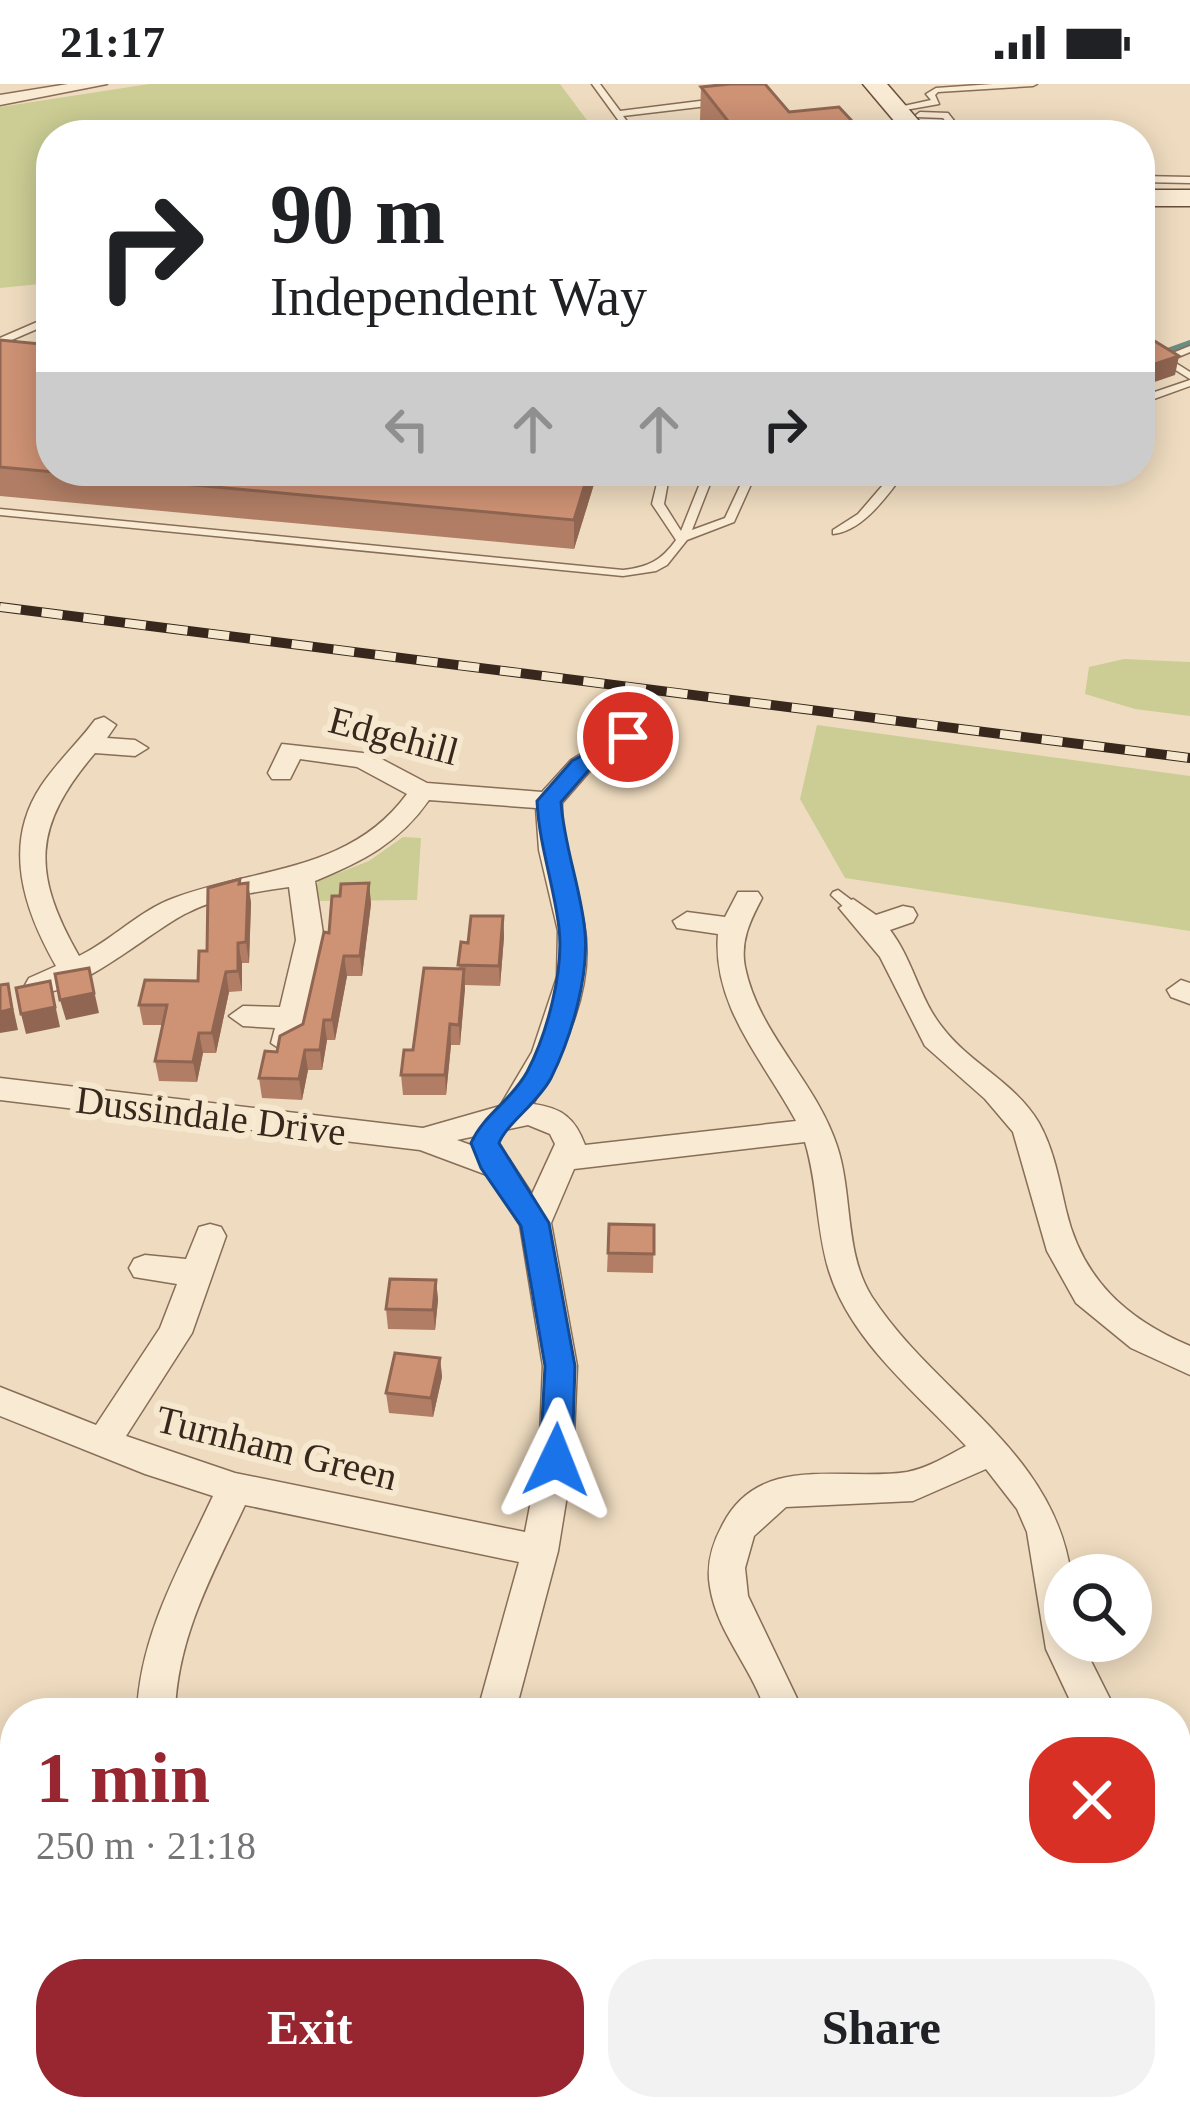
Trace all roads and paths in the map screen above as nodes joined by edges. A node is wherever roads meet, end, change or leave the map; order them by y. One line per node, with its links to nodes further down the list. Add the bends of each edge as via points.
1 (99, 84): 5 (street)
2 (596, 84): 7 (lane)
3 (875, 84): 9 (street)
4 (1033, 84): 10 (lane, via 936,90 936,102)
5 (0, 100)
6 (726, 100): 7 (lane)
7 (617, 114): 8 (lane)
8 (622, 120)
9 (904, 120)
10 (907, 120)
11 (912, 120): 12 (lane)
12 (949, 120)
13 (1155, 179): 14 (lane)
14 (1190, 180)
15 (36, 326): 16 (lane)
16 (0, 342)
17 (1190, 350): 18 (lane, via 1163,359)
18 (1190, 380): 19 (lane)
19 (1155, 395)
20 (662, 486): 26 (lane, via 658,504)
21 (706, 486): 26 (lane)
22 (745, 486): 26 (lane, via 730,520)
23 (888, 486): 25 (lane)
24 (0, 512): 26 (lane, via 623,573 654,568)
25 (837, 532)
26 (681, 539)
27 (635, 734): 31 (street, via 580,766)
28 (135, 748): 37 (street, via 98,735 50,791 33,833 35,886)
29 (290, 750): 30 (street, Edgehill, via 363,760)
30 (422, 791): 31 (street, Edgehill); 32 (street, via 380,841)
31 (549, 801): 40 (street, via 574,940)
32 (301, 878): 37 (street, via 247,884 178,907); 39 (street, via 310,940 287,1030)
33 (748, 898): 36 (street)
34 (903, 915): 53 (street, via 854,910 897,962 918,1017 937,1041 1001,1093 1024,1123 1081,1290 1142,1342)
35 (687, 921): 36 (street)
36 (733, 927): 44 (street, via 735,987)
37 (73, 970): 38 (street)
38 (39, 986)
39 (243, 1016)
40 (538, 1078): 42 (street); 43 (street)
41 (0, 1089): 45 (street, Dussindale Drive)
42 (505, 1117): 43 (street, Dussindale Drive, via 531,1112); 45 (street, Dussindale Drive); 48 (street, via 485,1143)
43 (558, 1122): 46 (street, Dussindale Drive); 47 (street, via 570,1144)
44 (815, 1130): 46 (street, Dussindale Drive); 56 (street, via 857,1300)
45 (423, 1139): 48 (street, Dussindale Drive)
46 (659, 1148): 47 (street, Dussindale Drive)
47 (562, 1161): 48 (street, Dussindale Drive, via 529,1175); 49 (street)
48 (495, 1164): 49 (street)
49 (535, 1223): 58 (street, via 560,1366)
50 (210, 1236): 52 (street)
51 (145, 1268): 52 (street)
52 (199, 1273): 55 (street, via 175,1333)
53 (1190, 1361)
54 (0, 1401): 55 (street, Turnham Green)
55 (104, 1442): 57 (street, Turnham Green)
56 (989, 1451): 61 (street, via 911,1486 784,1492 746,1517 727,1559 730,1599); 62 (street, via 1043,1527 1063,1642)
57 (235, 1488): 58 (street, Turnham Green); 59 (street, via 161,1654)
58 (541, 1551): 60 (street)
59 (155, 1698)
60 (500, 1698)
61 (779, 1698)
62 (1088, 1698)

